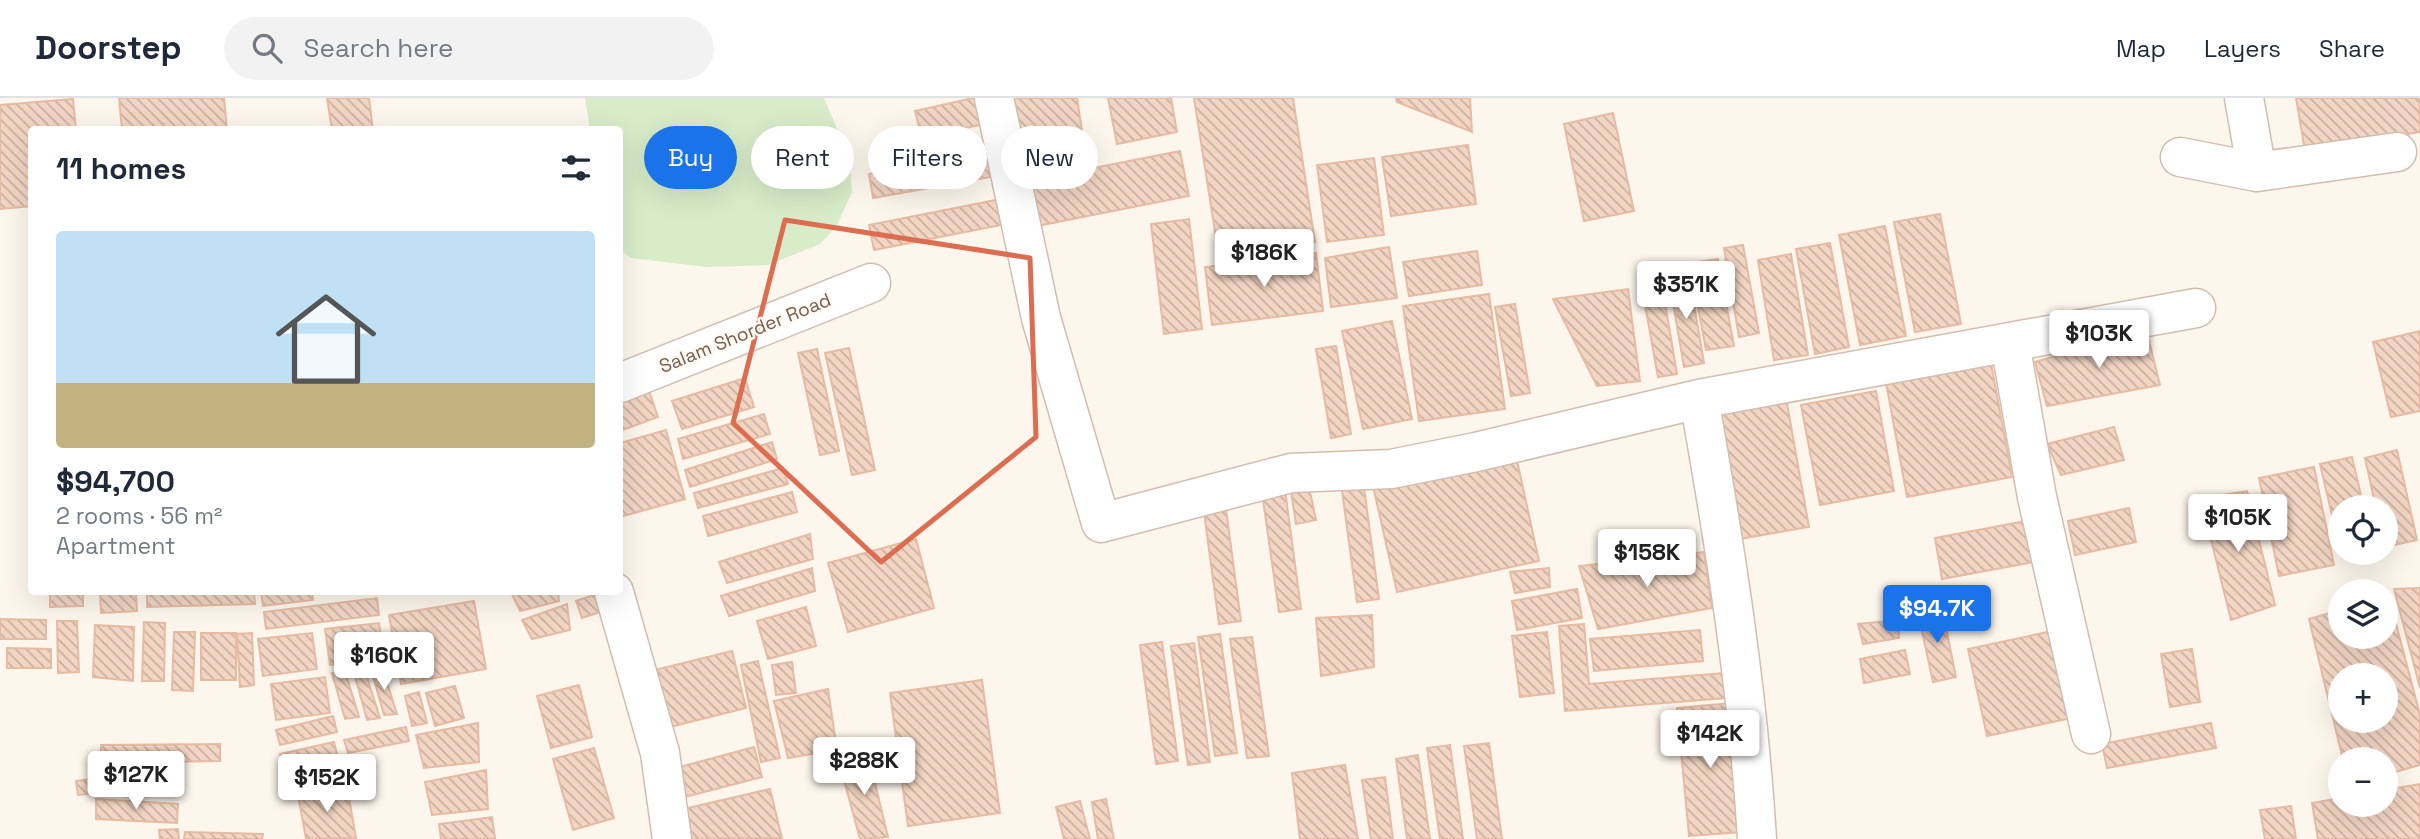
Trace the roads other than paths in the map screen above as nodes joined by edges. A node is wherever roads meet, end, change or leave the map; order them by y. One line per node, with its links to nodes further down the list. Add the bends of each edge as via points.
1 (994, 98): 10 (street, via 1041,318 1101,523 1291,473 1391,469)
2 (2244, 98): 5 (street)
3 (2397, 152): 5 (street)
4 (2180, 157): 5 (street)
5 (2257, 172)
6 (871, 282): 9 (street, Salam Shorder Road)
7 (2196, 308): 8 (street)
8 (2010, 343): 10 (street); 12 (street, via 2037,497)
9 (623, 382)
10 (1699, 399): 14 (street, via 1733,591 1752,746)
11 (615, 595): 13 (street, via 660,753)
12 (2091, 734)
13 (672, 839)
14 (1757, 839)

